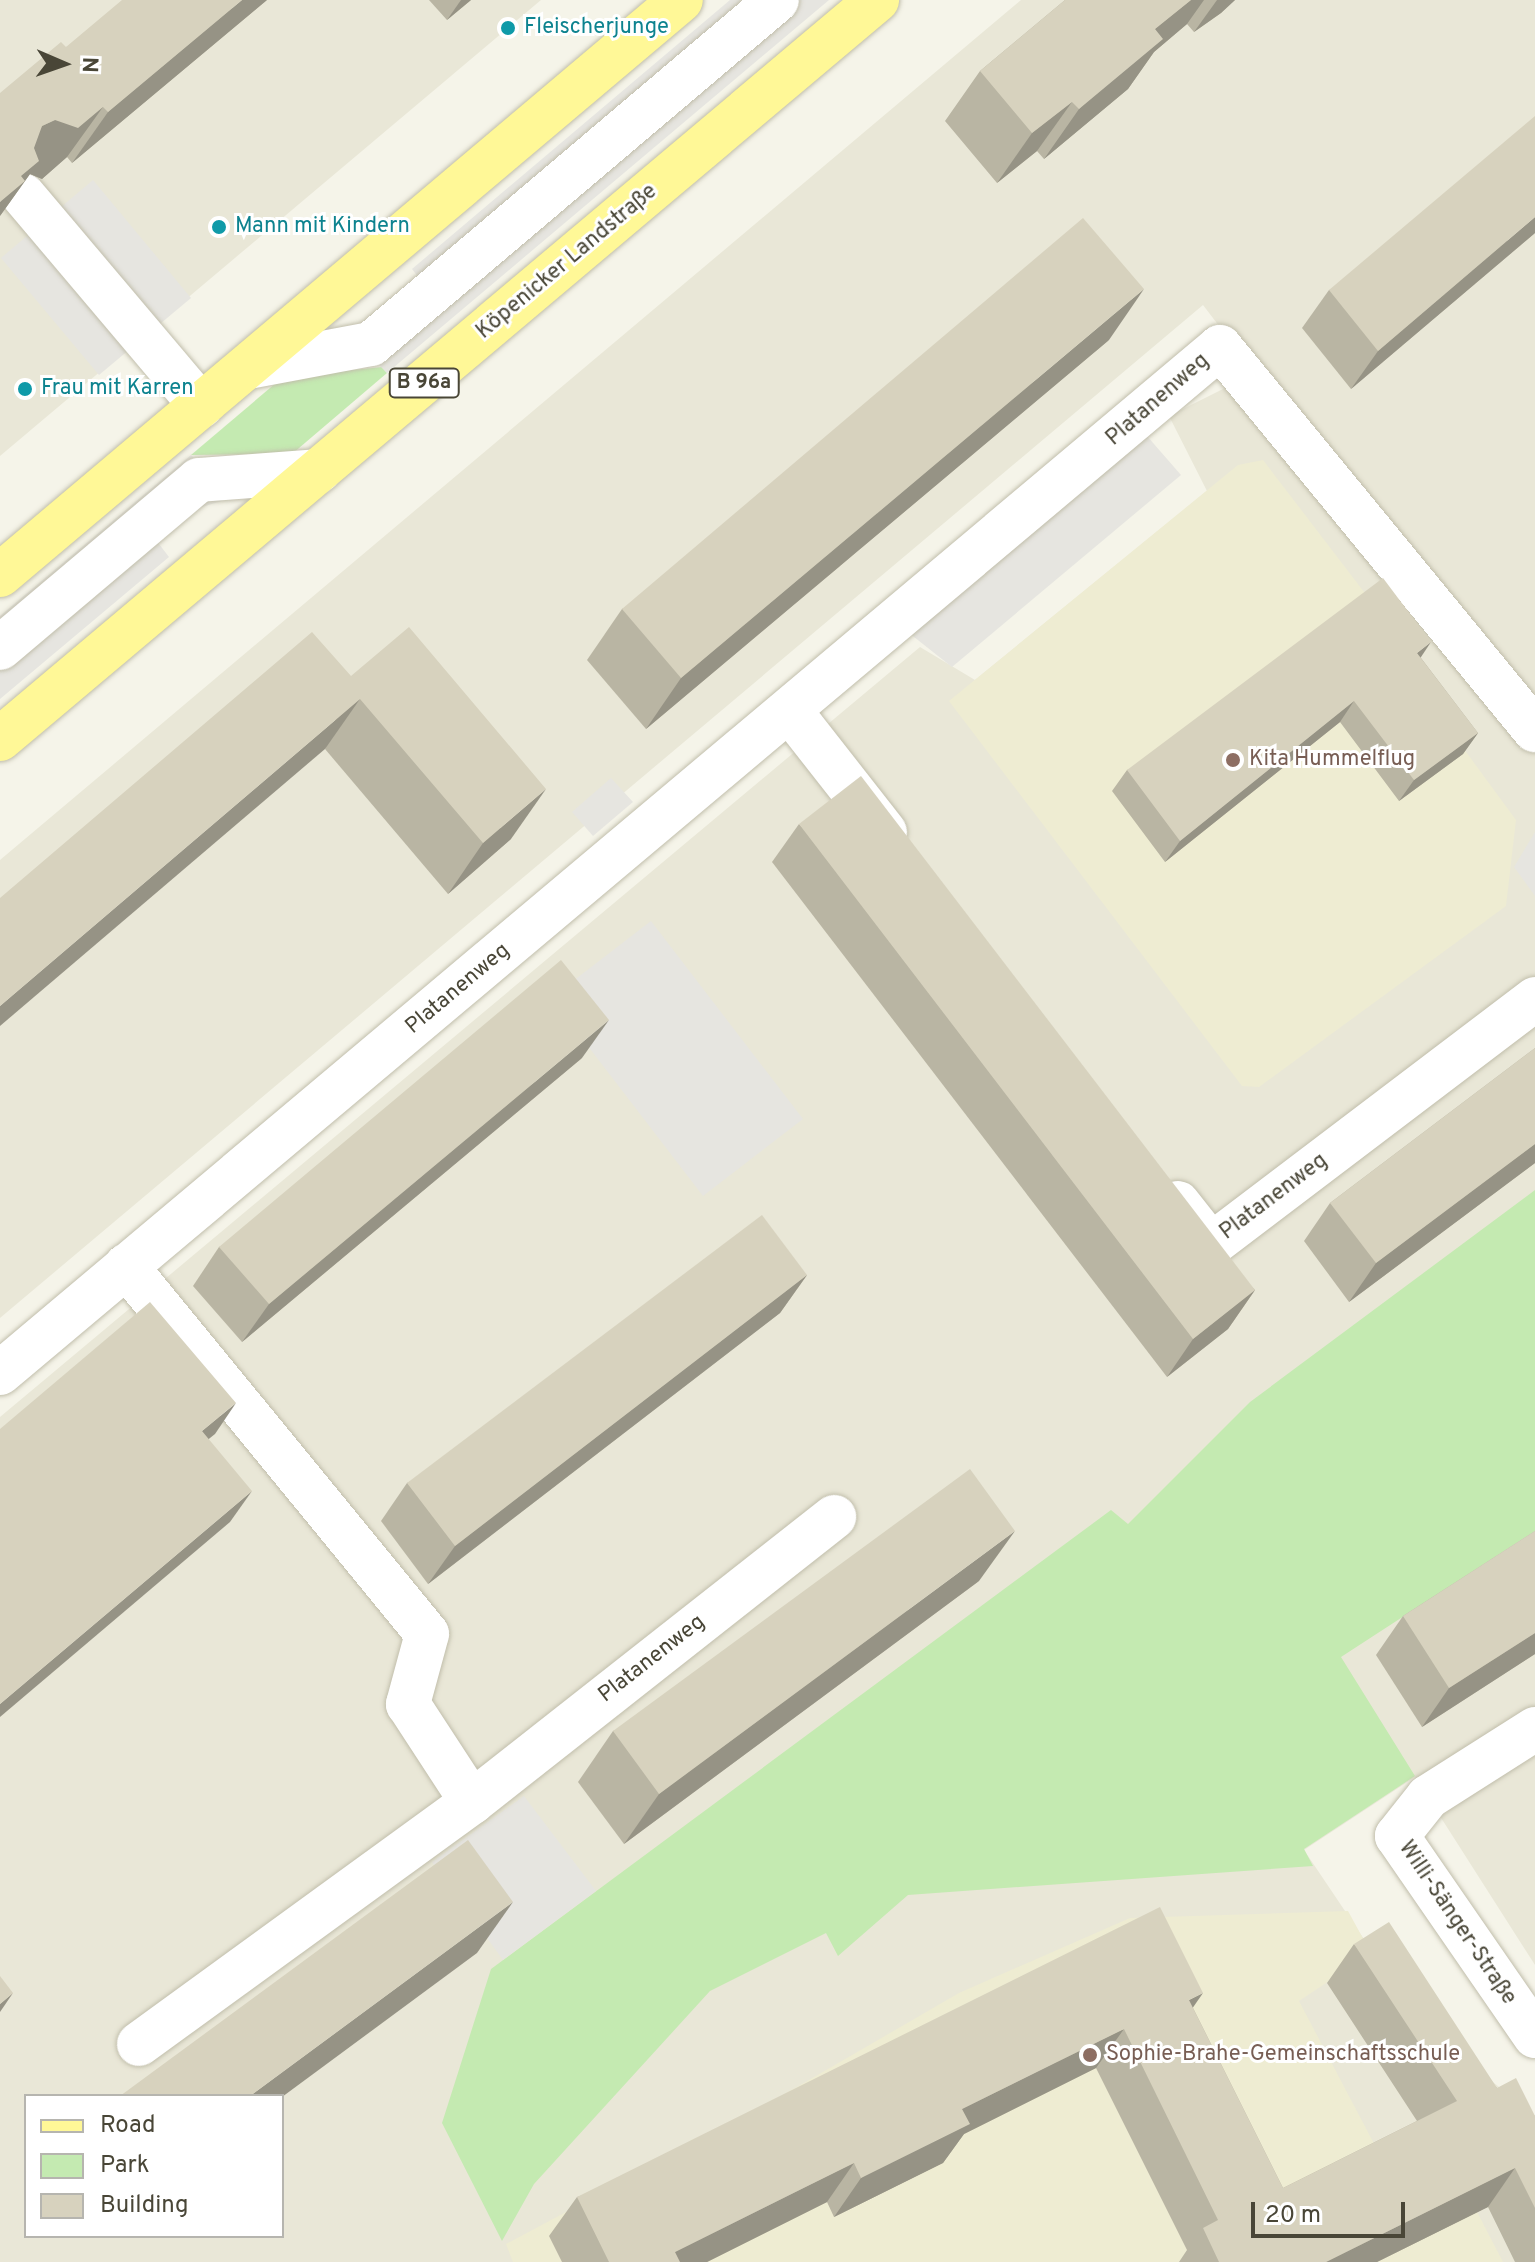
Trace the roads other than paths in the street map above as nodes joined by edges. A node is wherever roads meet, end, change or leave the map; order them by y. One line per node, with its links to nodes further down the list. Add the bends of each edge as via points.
1 (681, 0): 5 (main road)
2 (777, 0): 5 (street, via 371,344)
3 (877, 0): 7 (main road, Köpenicker Landstraße / B 96a)
4 (23, 195): 6 (street)
5 (248, 367): 6 (main road)
6 (201, 406): 8 (main road)
7 (319, 471): 9 (street, via 199,480); 12 (main road, Köpenicker Landstraße / B 96a)
8 (0, 575)
9 (0, 648)
10 (790, 711): 11 (street, Platanenweg, via 1220,347); 13 (street); 16 (street, Platanenweg)
11 (1535, 730)
12 (0, 739)
13 (907, 860)
14 (1535, 999): 15 (street, Platanenweg, via 1211,1245)
15 (1152, 1171)
16 (126, 1266): 17 (street, Platanenweg); 20 (street, via 427,1634 408,1704)
17 (0, 1373)
18 (834, 1517): 20 (street, Platanenweg)
19 (1535, 1729): 21 (street, Willi-Sänger-Straße, via 1428,1797 1397,1836)
20 (472, 1802): 22 (street, Platanenweg)
21 (1535, 2036)
22 (139, 2044)

